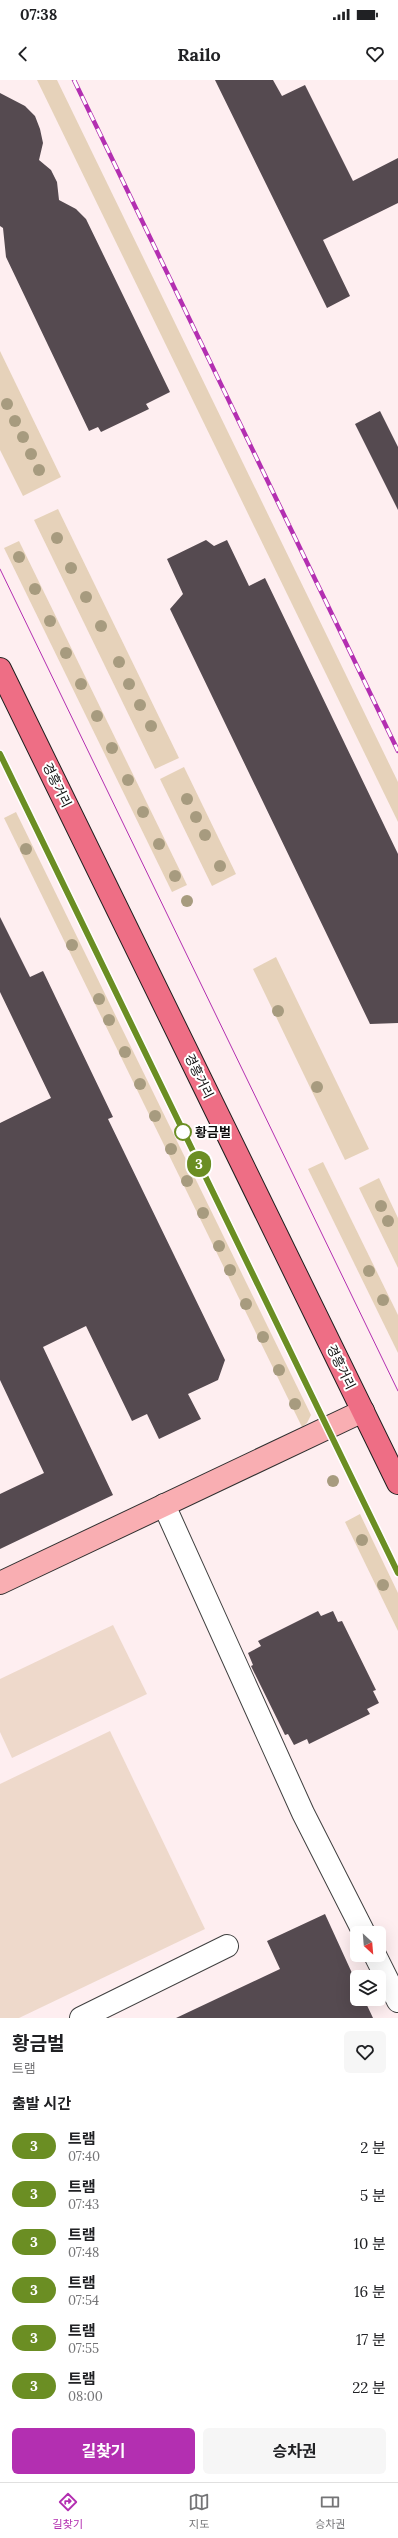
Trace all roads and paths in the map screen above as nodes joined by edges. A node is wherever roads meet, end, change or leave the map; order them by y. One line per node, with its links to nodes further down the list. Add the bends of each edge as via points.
1 (0, 669): 2 (main road, 경흥거리)
2 (363, 1411): 3 (main road, 경흥거리); 4 (street)
3 (398, 1483)
4 (164, 1505): 5 (street); 6 (street, via 303,1812)
5 (0, 1583)
6 (360, 1926)
7 (227, 1946): 10 (street)
8 (378, 1962): 9 (street)
9 (398, 2001)
10 (80, 2018)

